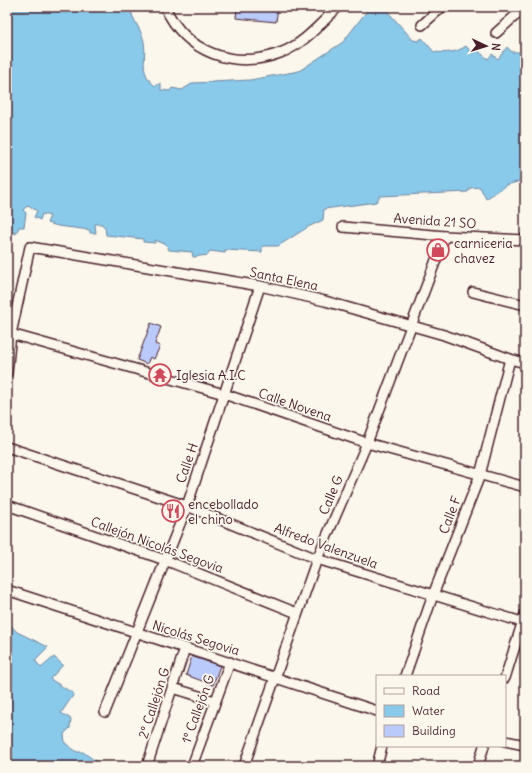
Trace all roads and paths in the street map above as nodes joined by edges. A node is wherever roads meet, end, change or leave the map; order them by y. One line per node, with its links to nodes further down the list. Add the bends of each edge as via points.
1 (165, 7): 2 (street, via 172,21 190,41 208,52 244,60 281,53 301,41)
2 (338, 7)
3 (442, 7): 5 (street)
4 (525, 7): 6 (street)
5 (422, 26)
6 (496, 33)
7 (343, 227): 8 (street, Avenida 21 SO)
8 (445, 236): 9 (street, Avenida 21 SO); 13 (street, Calle G)
9 (525, 240)
10 (260, 286): 13 (street, Santa Elena); 14 (street, Santa Elena, via 30,247); 18 (street, Calle H)
11 (473, 292): 12 (street)
12 (525, 306)
13 (412, 325): 15 (street, Santa Elena); 19 (street, Calle G)
14 (11, 334): 17 (street); 18 (street, Calle Novena)
15 (510, 359): 16 (street, Santa Elena); 21 (street, Calle F)
16 (525, 363)
17 (7, 372)
18 (224, 394): 19 (street, Calle Novena); 24 (street, Calle H)
19 (368, 443): 21 (street, Calle Novena); 25 (street, Calle G)
20 (7, 447): 24 (street, Alfredo Valenzuela)
21 (480, 475): 22 (street, Calle Novena); 28 (street, Calle F)
22 (525, 487)
23 (7, 505): 26 (street, Callejón Nicolás Segovia)
24 (187, 506): 25 (street, Alfredo Valenzuela); 26 (street, Calle H)
25 (317, 559): 28 (street, Alfredo Valenzuela); 29 (street, Calle G)
26 (165, 560): 29 (street, Callejón Nicolás Segovia); 31 (street, Calle H)
27 (7, 590): 31 (street, Nicolás Segovia)
28 (433, 595): 30 (street, Alfredo Valenzuela); 34 (street, Calle F)
29 (298, 613): 36 (street, Calle G)
30 (524, 620): 35 (street)
31 (136, 632): 32 (street, Nicolás Segovia); 40 (street, Calle H)
32 (185, 648): 33 (street, Nicolás Segovia); 37 (street, 2º Callejón G)
33 (230, 662): 36 (street, Nicolás Segovia); 38 (street, 1º Callejón G)
34 (405, 675)
35 (506, 675)
36 (276, 676): 39 (street, Nicolás Segovia); 45 (street, Calle G)
37 (173, 688): 38 (street); 46 (street, 2º Callejón G)
38 (215, 701): 47 (street, 1º Callejón G)
39 (376, 711)
40 (105, 712)
41 (506, 741): 42 (street)
42 (525, 746)
43 (382, 747): 48 (street)
44 (484, 747): 49 (street)
45 (247, 765)
46 (146, 766)
47 (192, 766)
48 (377, 766)
49 (478, 766)

